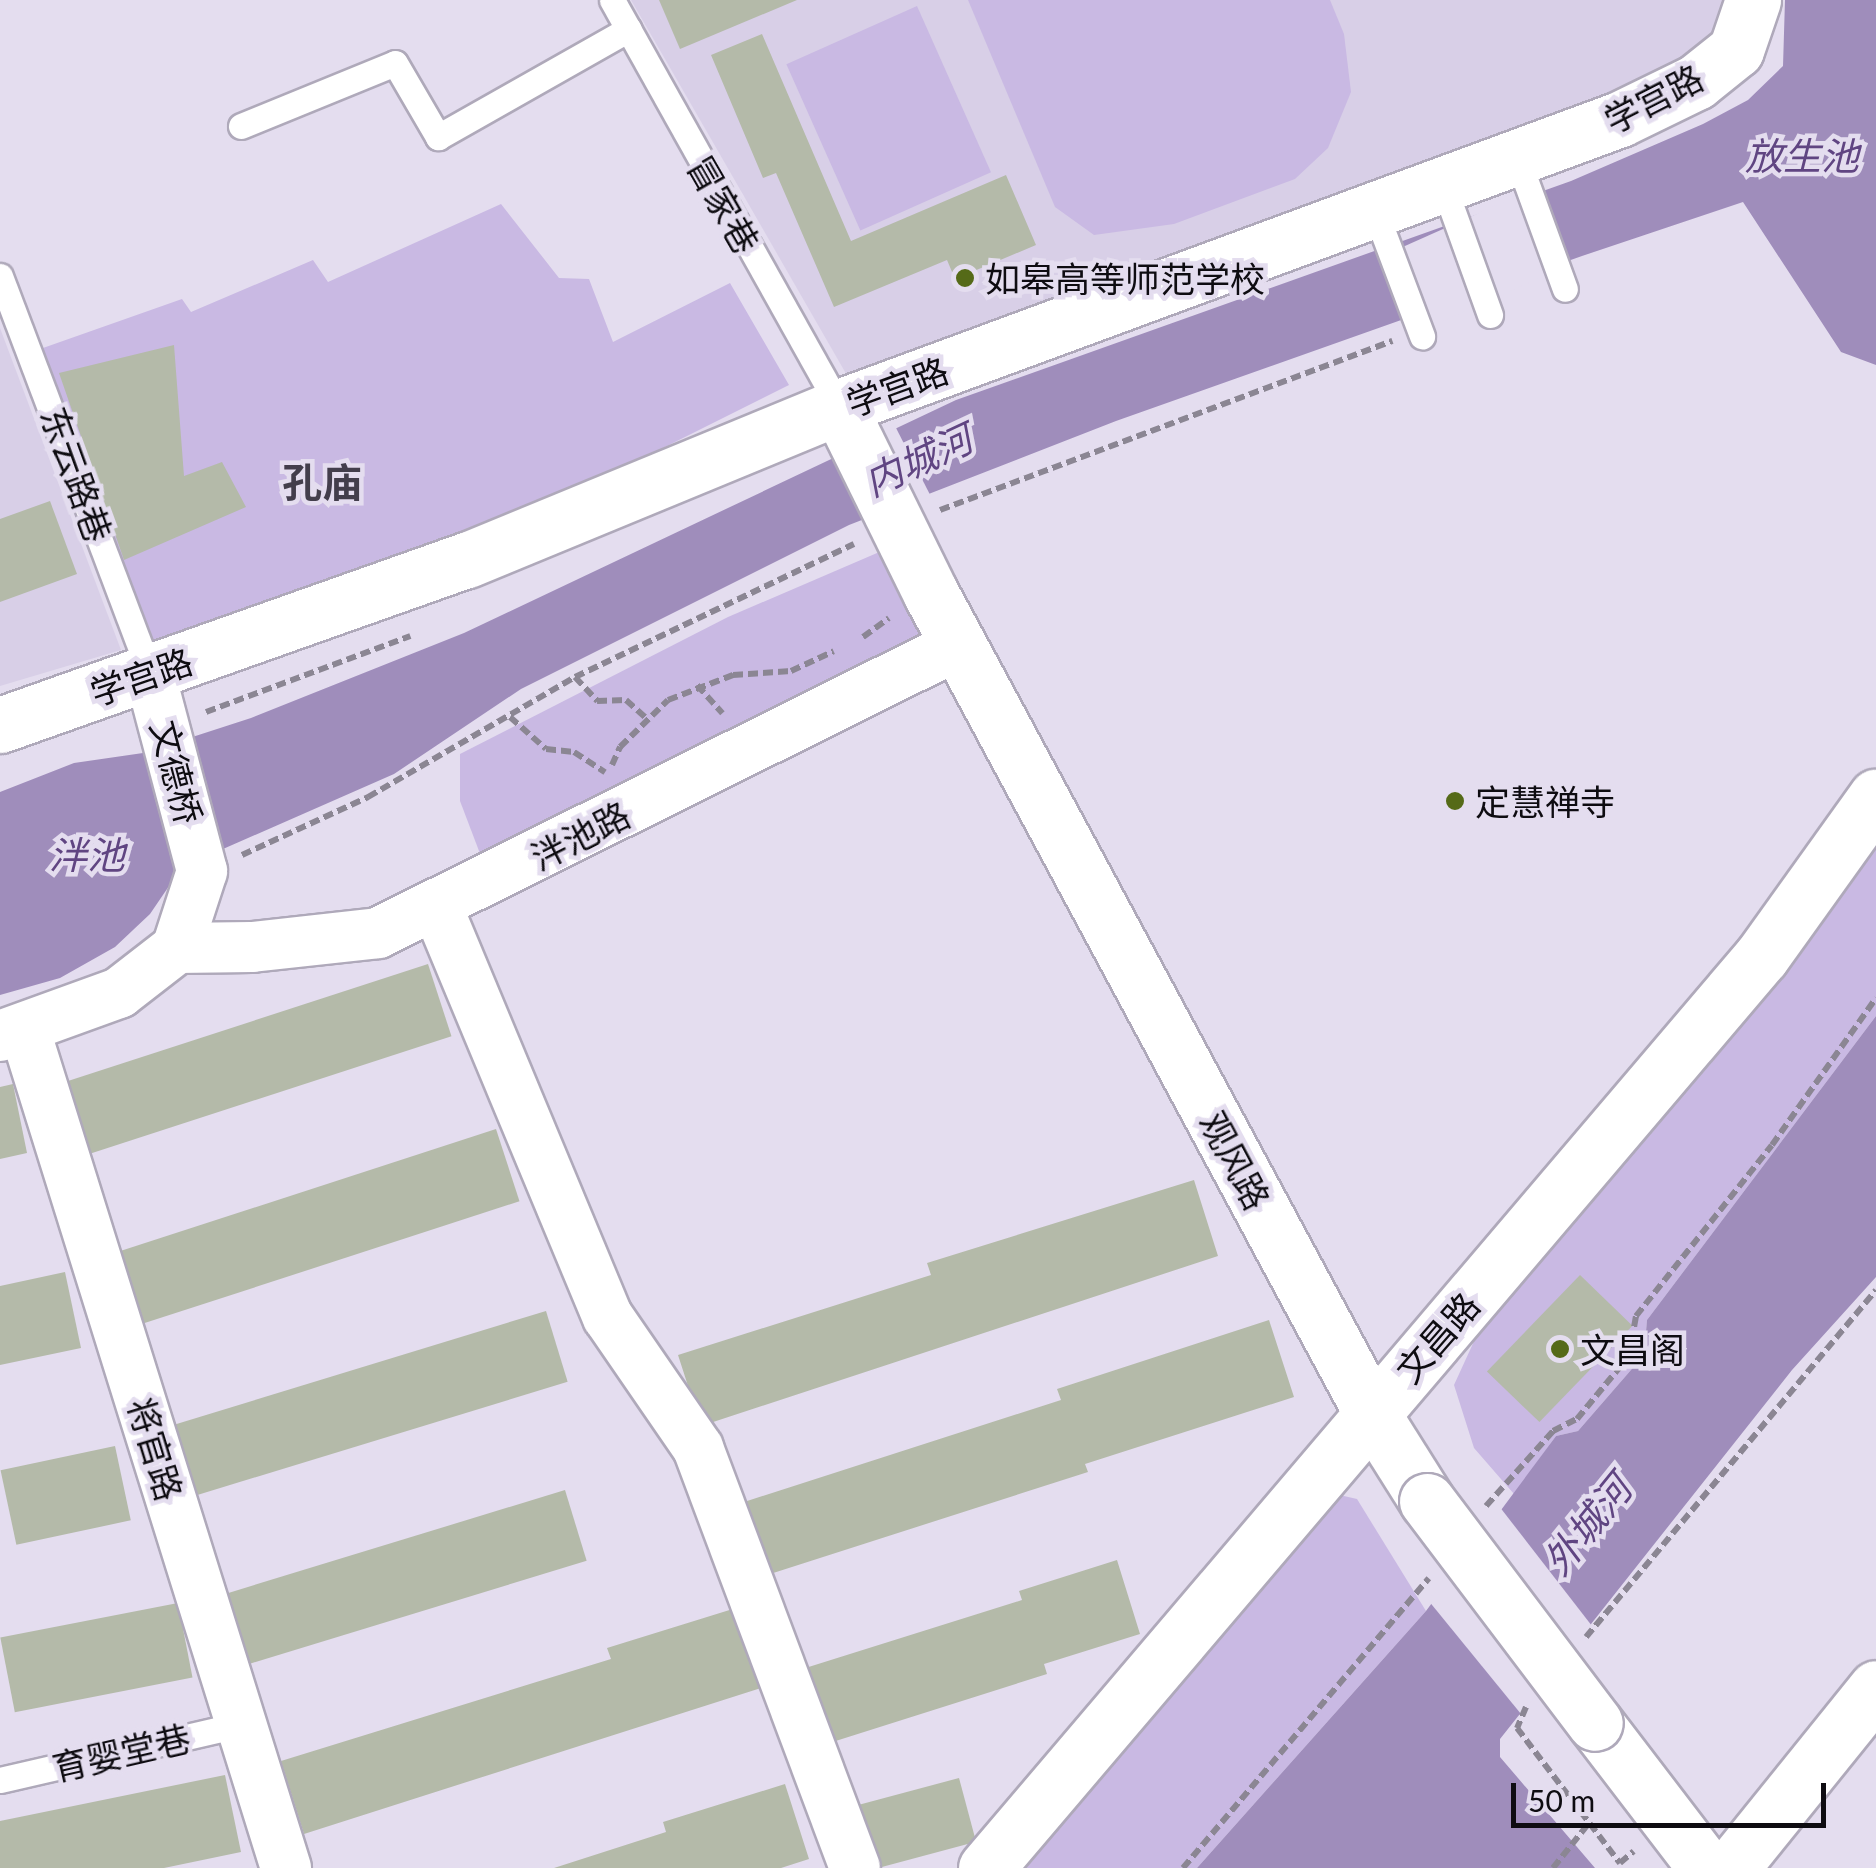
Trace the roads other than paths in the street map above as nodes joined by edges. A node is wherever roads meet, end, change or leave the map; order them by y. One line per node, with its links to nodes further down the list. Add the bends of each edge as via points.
1 (612, 0): 3 (lane, 冒家巷)
2 (1753, 0): 5 (street, 学宫路, via 1736,50 1696,82)
3 (628, 29): 4 (lane, via 438,136 395,64); 12 (lane, 冒家巷)
4 (240, 126)
5 (1524, 172): 6 (street, 学宫路); 9 (lane)
6 (1448, 200): 7 (street, 学宫路); 10 (lane)
7 (1380, 224): 11 (lane); 12 (street, 学宫路)
8 (0, 276): 14 (lane, 东云路巷)
9 (1563, 281)
10 (1487, 308)
11 (1420, 330)
12 (847, 420): 13 (street, 观风路); 14 (street, 学宫路)
13 (960, 644): 17 (street, 泮池路, via 617,794); 20 (street, 观风路)
14 (150, 674): 15 (street, 学宫路); 18 (street, 文德桥, via 199,883)
15 (0, 725)
16 (1876, 798): 20 (street, 文昌路, via 1762,956)
17 (436, 907): 18 (street, 泮池路, via 378,933 252,948); 25 (street, via 608,1317 698,1448)
18 (177, 948): 19 (street, via 120,993)
19 (12, 1034): 22 (street, 将官路)
20 (1371, 1412): 26 (street, 文昌路); 27 (street, 观风路, bridge, via 1427,1502)
21 (1876, 1688): 28 (street)
22 (242, 1724): 23 (lane, 育婴堂巷); 24 (street, 将官路)
23 (0, 1780)
24 (286, 1868)
25 (855, 1868)
26 (986, 1868)
27 (1706, 1868)
28 (1731, 1868)

